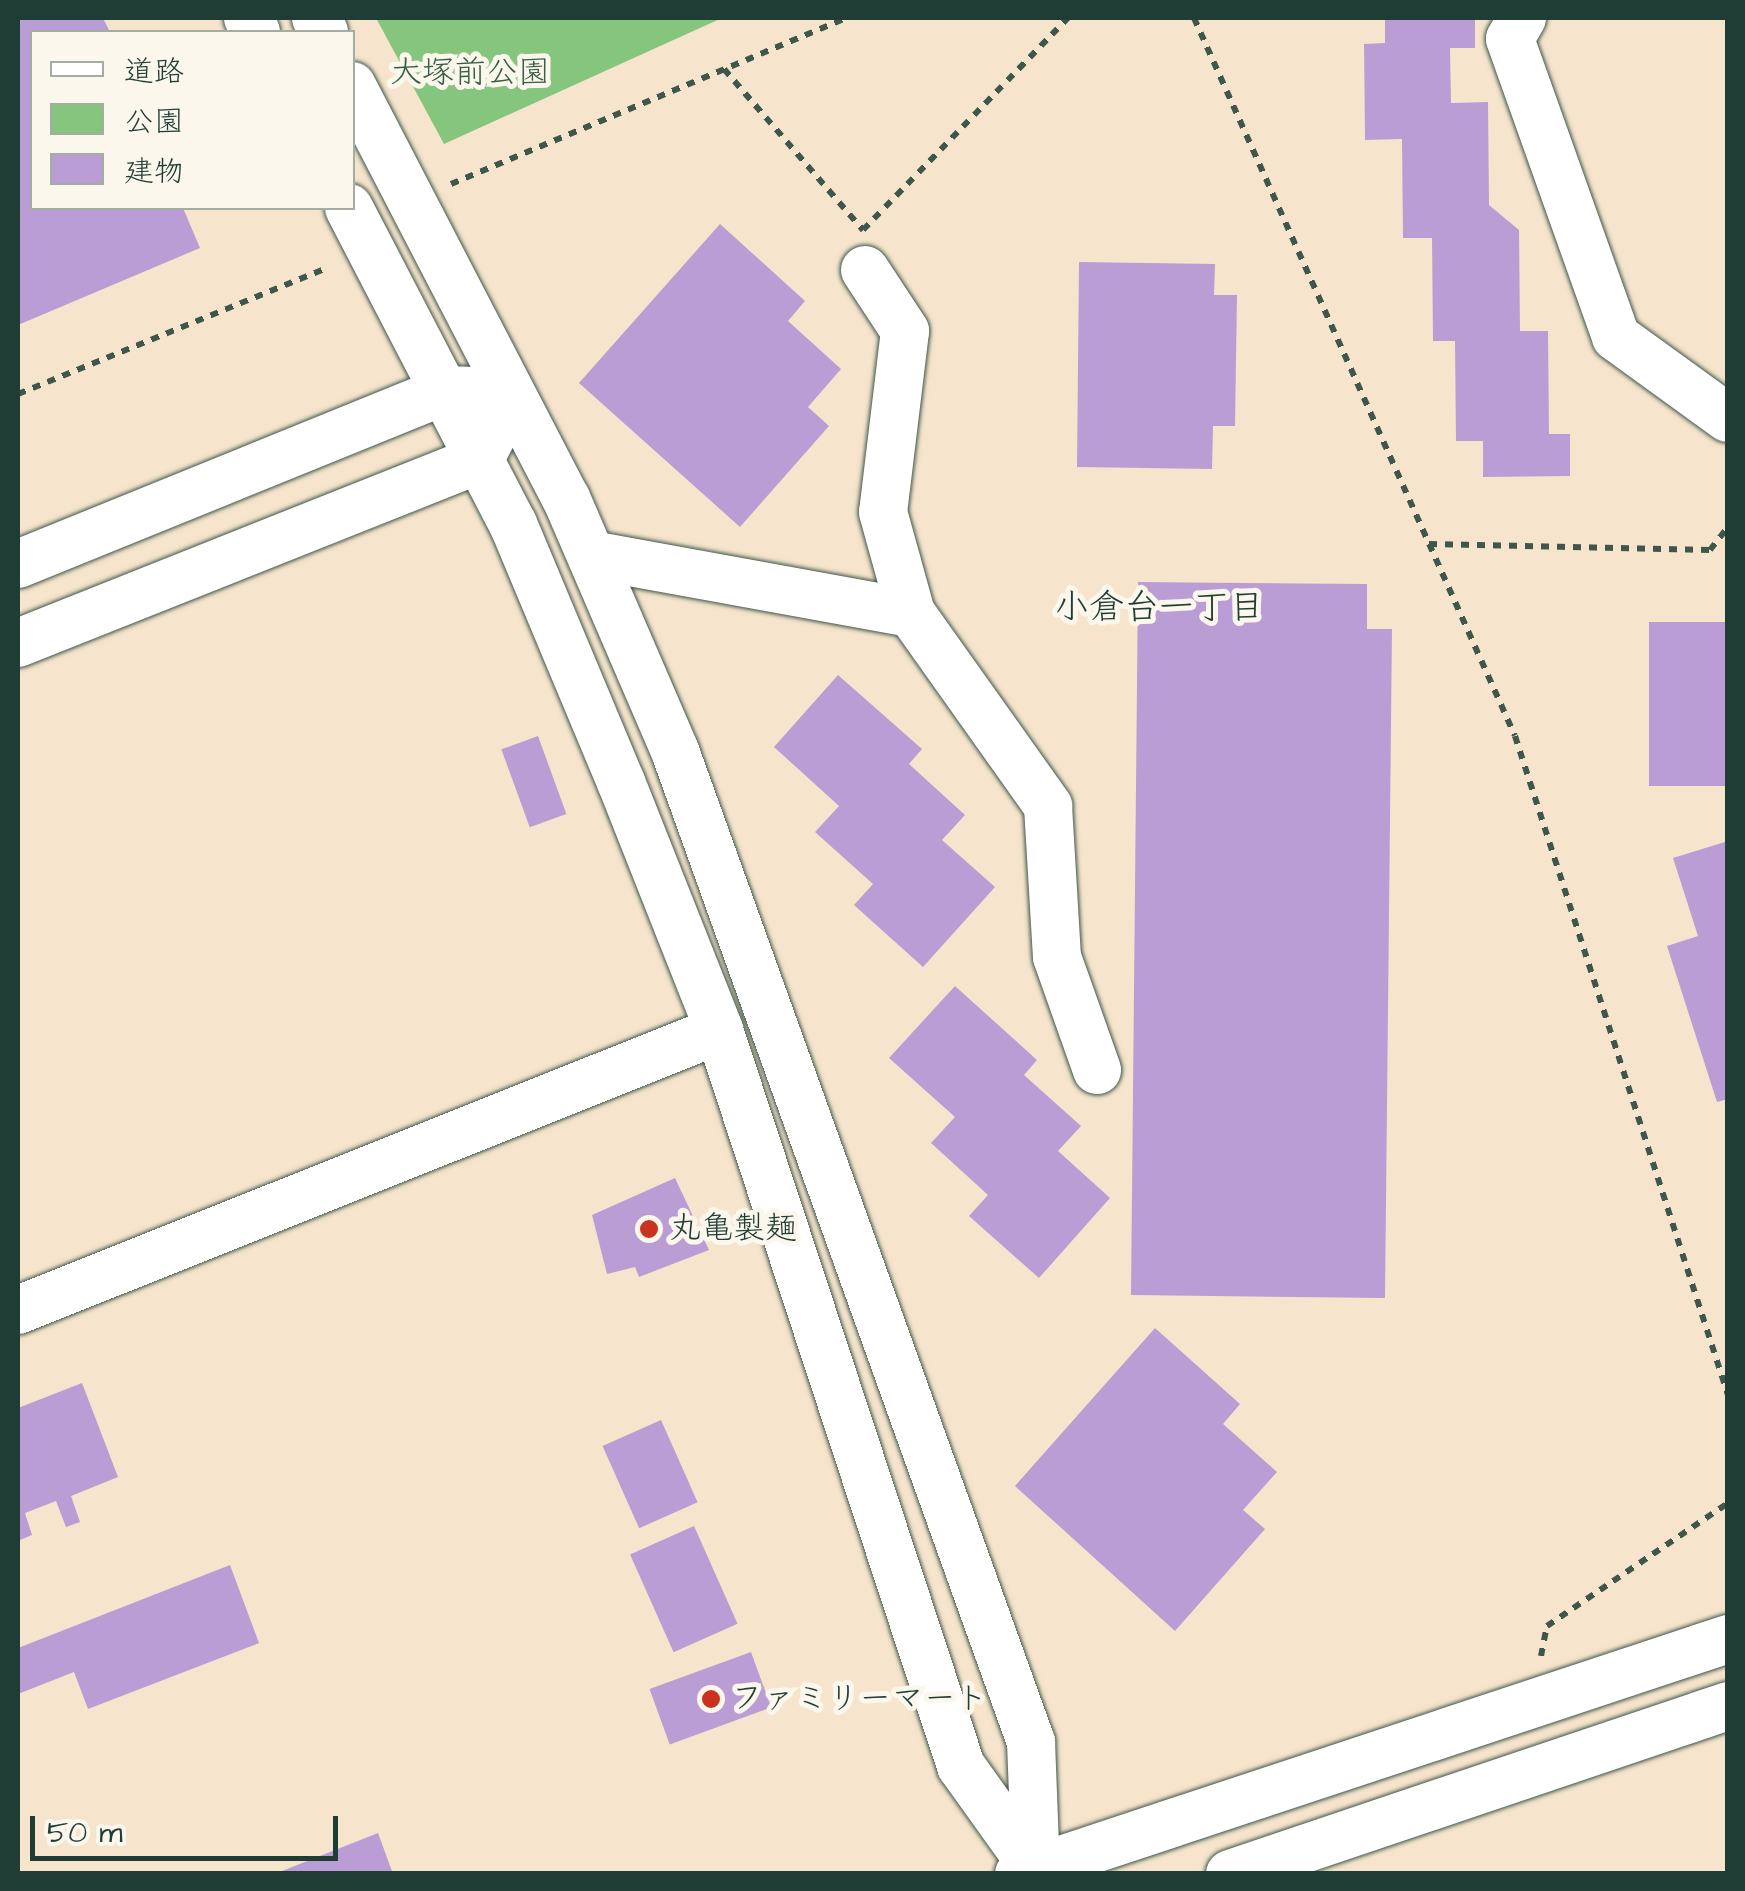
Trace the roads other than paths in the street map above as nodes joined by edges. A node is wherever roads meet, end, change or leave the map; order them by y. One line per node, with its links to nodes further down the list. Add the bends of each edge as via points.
1 (1522, 18): 7 (street, via 1510,39 1616,337)
2 (355, 92): 6 (street)
3 (350, 210): 5 (street)
4 (866, 270): 11 (street, via 905,332 883,512)
5 (446, 390): 6 (street); 8 (street); 10 (street)
6 (513, 392): 8 (street); 9 (street)
7 (1728, 418)
8 (480, 459): 12 (street); 13 (street)
9 (590, 555): 11 (street); 18 (street, via 776,1018 1031,1742)
10 (18, 564)
11 (911, 613): 14 (street, via 1048,806 1056,957)
12 (18, 643)
13 (718, 1030): 15 (street); 18 (street, via 960,1766)
14 (1097, 1070)
15 (18, 1310)
16 (1728, 1639): 18 (street)
17 (1728, 1706): 19 (street)
18 (1030, 1872)
19 (1230, 1874)

